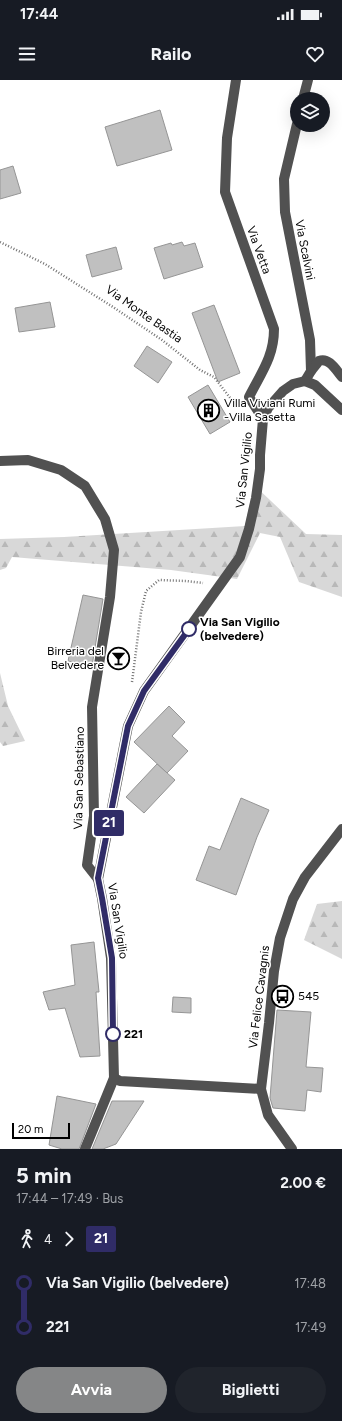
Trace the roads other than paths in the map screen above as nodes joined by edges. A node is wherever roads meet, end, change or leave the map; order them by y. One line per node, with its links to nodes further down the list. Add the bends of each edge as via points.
1 (236, 80): 9 (street, Via Vetta, via 226,138 225,192 274,329 271,355 249,397)
2 (308, 80): 3 (street)
3 (305, 92)
4 (295, 132): 5 (street, Via Scalvini, via 284,179 284,212 310,340)
5 (311, 371): 6 (street, via 319,361 326,360); 7 (street, Via Scalvini)
6 (342, 377)
7 (306, 381): 8 (street, via 315,384); 9 (street, via 293,384 283,391 268,408)
8 (342, 410)
9 (263, 419): 12 (street, Via San Vigilio, via 256,498 240,557 144,691 128,726)
10 (0, 461): 12 (street, Via San Sebastiano, via 28,460 61,470 85,486 105,519 114,550 110,597 92,706 94,816 87,865)
11 (342, 829): 14 (street, Via Felice Cavagnis, via 305,877 293,899 280,938)
12 (98, 878): 13 (street, Via San Vigilio, via 112,958)
13 (114, 1078): 14 (street, via 120,1081); 15 (street, Via San Vigilio)
14 (261, 1089): 16 (street, Via Felice Cavagnis, via 268,1115)
15 (85, 1149)
16 (292, 1149)

